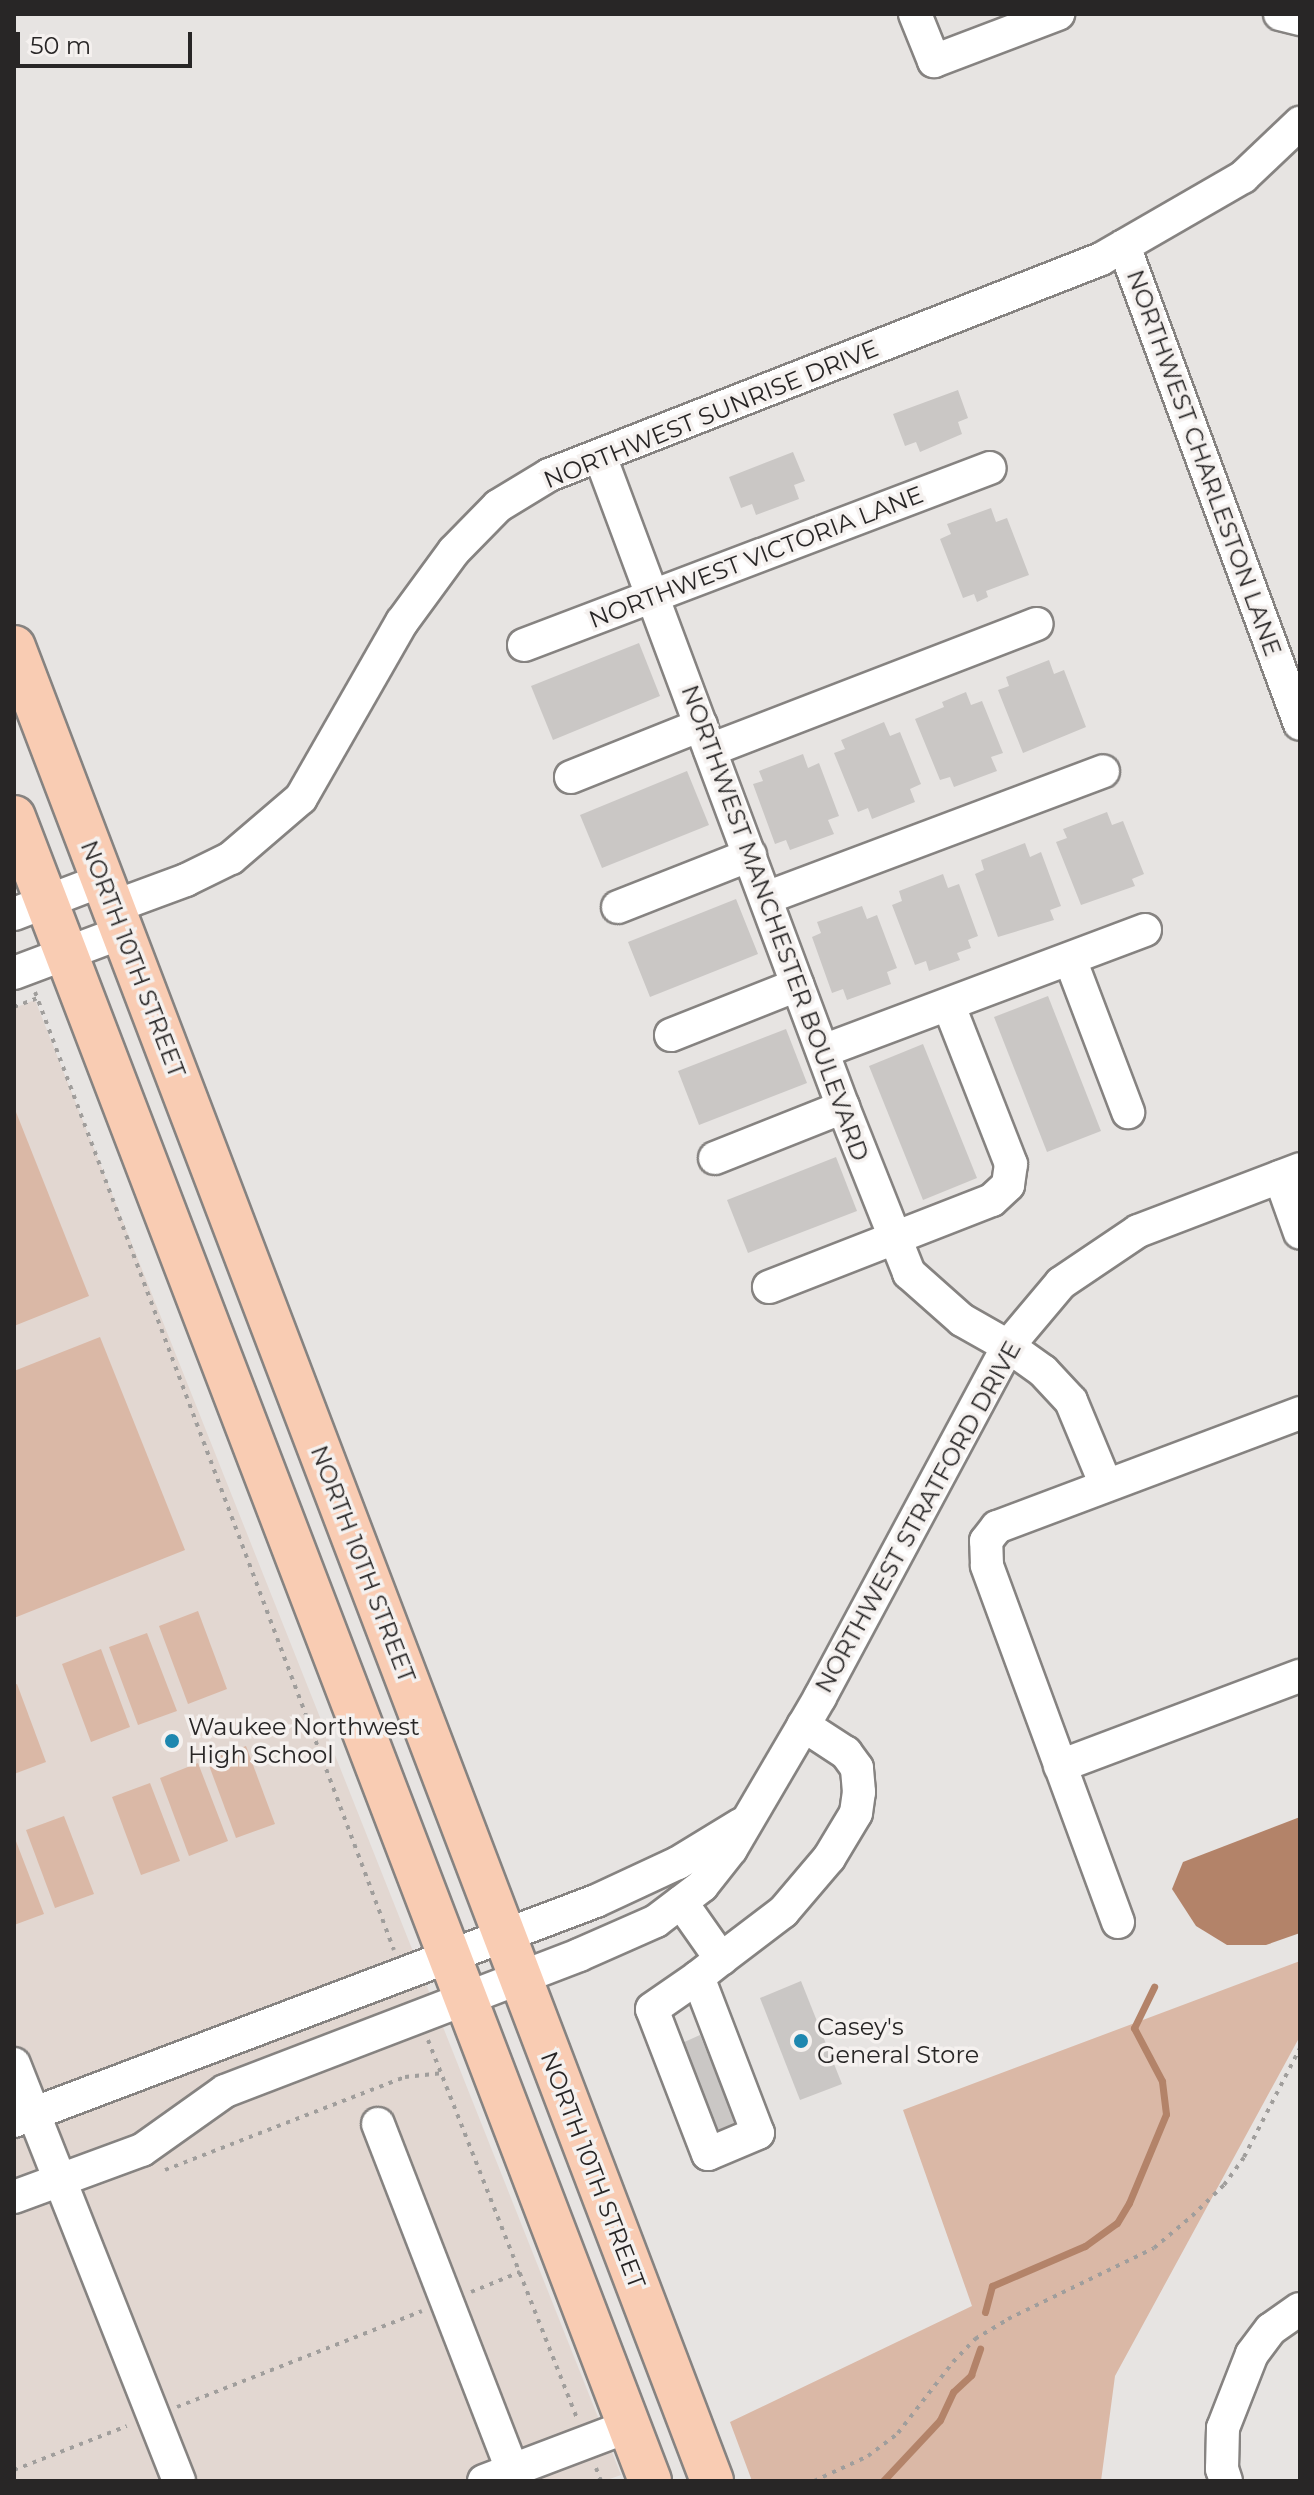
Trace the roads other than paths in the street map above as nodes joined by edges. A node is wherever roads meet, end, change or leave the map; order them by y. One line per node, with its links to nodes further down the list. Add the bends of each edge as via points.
1 (915, 14): 2 (street, via 934,61)
2 (1058, 14)
3 (1280, 14): 4 (street)
4 (1300, 19)
5 (1300, 123): 6 (street, NORTHWEST SUNRISE DRIVE, via 1243,177)
6 (1124, 246): 7 (street, NORTHWEST SUNRISE DRIVE); 13 (street, NORTHWEST CHARLESTON LANE)
7 (600, 456): 9 (street, NORTHWEST MANCHESTER BOULEVARD); 20 (street, NORTHWEST SUNRISE DRIVE, via 549,475 498,506 454,551 402,622 301,798 231,858)
8 (989, 468): 9 (street, NORTHWEST VICTORIA LANE)
9 (653, 596): 11 (street, NORTHWEST VICTORIA LANE); 14 (street, NORTHWEST MANCHESTER BOULEVARD)
10 (1037, 624): 14 (street)
11 (524, 645)
12 (14, 647): 20 (main road, NORTH 10TH STREET)
13 (1300, 724)
14 (706, 738): 16 (street); 18 (street, NORTHWEST MANCHESTER BOULEVARD)
15 (1103, 771): 19 (street)
16 (571, 777)
17 (14, 817): 22 (main road)
18 (750, 855): 19 (street, NORTHWEST MANCHESTER BOULEVARD); 21 (street)
19 (766, 898): 27 (street, NORTHWEST MANCHESTER BOULEVARD)
20 (113, 906): 22 (street, NORTHWEST SUNRISE DRIVE); 24 (street, NORTHWEST SUNRISE DRIVE); 47 (main road, NORTH 10TH STREET)
21 (618, 907)
22 (30, 908): 24 (main road)
23 (1145, 930): 25 (street)
24 (66, 953): 26 (street, NORTHWEST SUNRISE DRIVE); 48 (main road)
25 (1070, 959): 28 (street); 32 (street)
26 (14, 973)
27 (797, 985): 29 (street); 30 (street, NORTHWEST MANCHESTER BOULEVARD)
28 (949, 1006): 30 (street); 36 (street, via 1011,1164 1008,1185 992,1200)
29 (671, 1035)
30 (823, 1051): 31 (street, NORTHWEST MANCHESTER BOULEVARD)
31 (843, 1107): 33 (street); 36 (street, NORTHWEST MANCHESTER BOULEVARD)
32 (1128, 1112)
33 (715, 1158)
34 (1290, 1173): 35 (street); 38 (street, NORTHWEST STRATFORD DRIVE, via 1138,1231 1061,1283)
35 (1300, 1233)
36 (893, 1238): 37 (street); 38 (street, NORTHWEST MANCHESTER BOULEVARD, via 909,1273 934,1297)
37 (769, 1287)
38 (1008, 1346): 40 (street, NORTHWEST MANCHESTER BOULEVARD, via 1043,1371 1071,1401); 42 (street, NORTHWEST STRATFORD DRIVE)
39 (1300, 1413): 40 (street)
40 (1106, 1485): 43 (street, via 997,1527 986,1541 987,1565)
41 (1300, 1676): 43 (street)
42 (803, 1725): 44 (street, NORTHWEST STRATFORD DRIVE); 49 (street, via 846,1753 857,1768 856,1813 829,1858 783,1912)
43 (1060, 1766): 46 (street)
44 (746, 1822): 45 (street, NORTHWEST STRATFORD DRIVE, via 702,1886); 47 (street, via 650,1876)
45 (681, 1902): 49 (street); 50 (street, NORTHWEST STRATFORD DRIVE, via 656,1921)
46 (1118, 1922)
47 (505, 1935): 48 (street); 50 (main road, NORTH 10TH STREET)
48 (450, 1957): 51 (main road); 53 (street)
49 (709, 1968): 49 (street, via 758,2133 708,2154 652,2009)
50 (521, 1977): 51 (street, NORTHWEST STRATFORD DRIVE); 62 (main road, NORTH 10TH STREET)
51 (465, 1998): 55 (street, NORTHWEST STRATFORD DRIVE, via 225,2091 142,2150); 58 (main road)
52 (14, 2064): 53 (street)
53 (24, 2117): 55 (street)
54 (378, 2124): 59 (street, via 447,2301)
55 (61, 2179): 56 (street, NORTHWEST STRATFORD DRIVE); 60 (street)
56 (14, 2197)
57 (1300, 2309): 63 (street, via 1271,2329 1252,2354 1223,2428)
58 (629, 2426): 59 (street); 61 (main road)
59 (498, 2476)
60 (179, 2481)
61 (650, 2481)
62 (712, 2481)
63 (1226, 2481)

